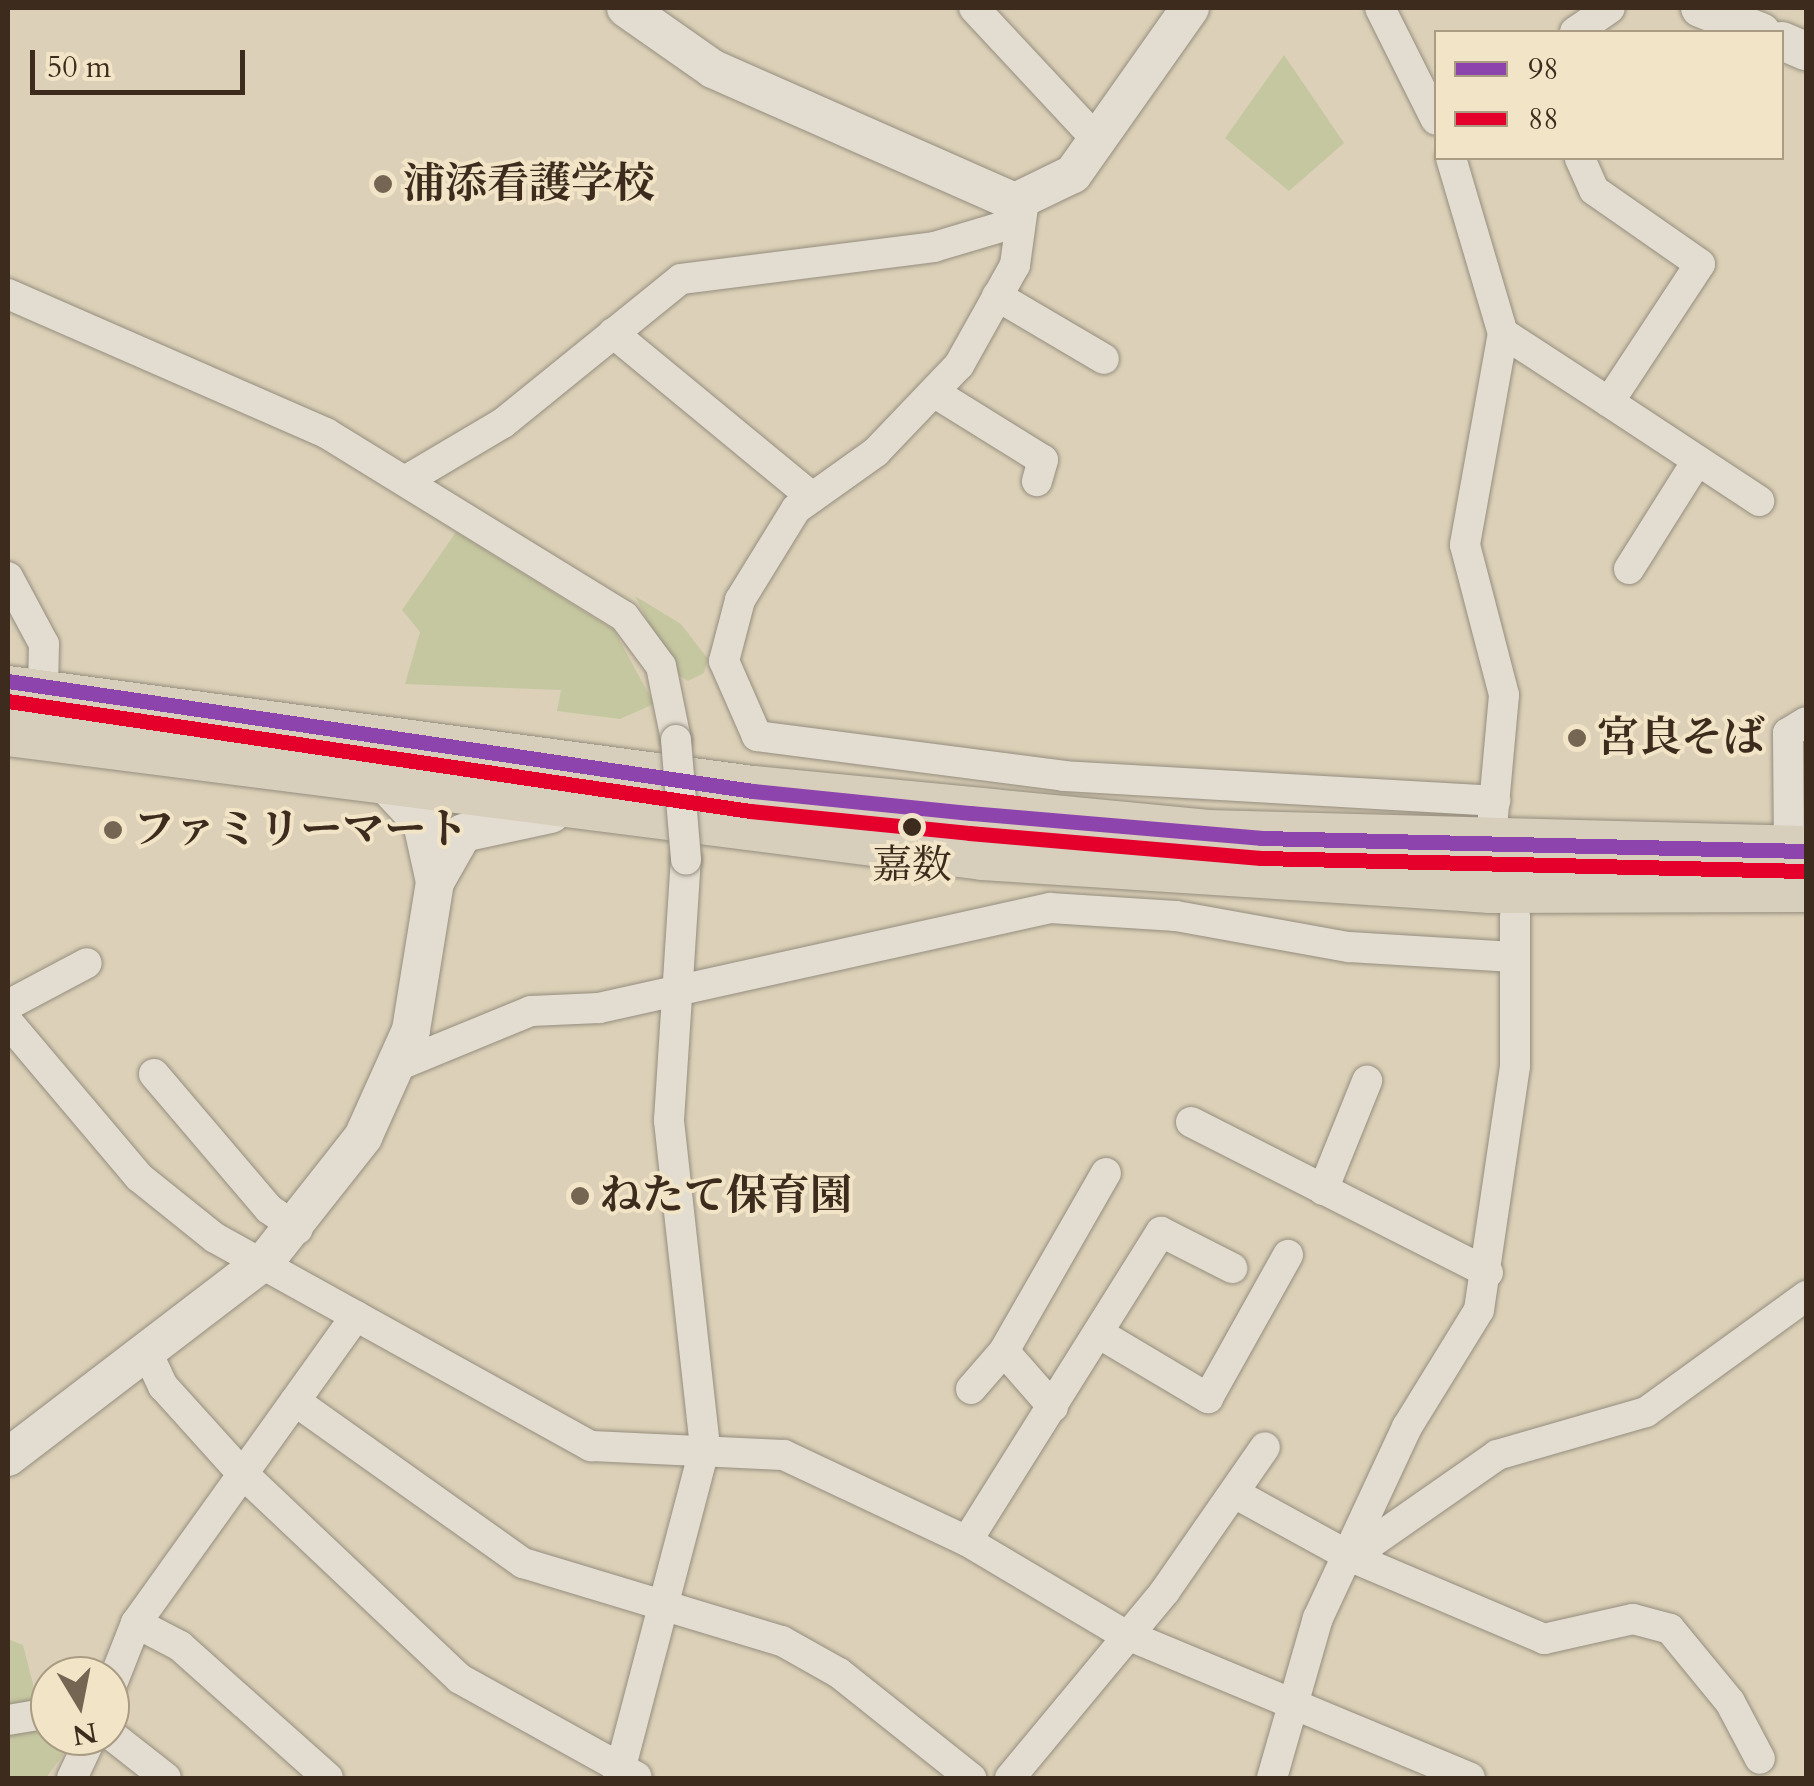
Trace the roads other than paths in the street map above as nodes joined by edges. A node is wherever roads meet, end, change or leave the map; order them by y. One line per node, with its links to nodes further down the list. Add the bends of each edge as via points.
1 (626, 8): 13 (street, via 713,69 952,178)
2 (974, 8): 10 (street)
3 (1190, 8): 10 (street)
4 (1380, 8): 9 (street)
5 (1610, 8): 7 (street)
6 (1700, 8): 8 (street)
7 (1578, 30)
8 (1757, 30)
9 (1434, 116)
10 (1098, 141): 13 (street, via 1063,183)
11 (1452, 160): 17 (street)
12 (1581, 160): 20 (street, via 1594,190 1700,264)
13 (1024, 200): 15 (street, via 1015,265); 16 (street, via 1004,226 934,247 681,279)
14 (8, 294): 22 (street)
15 (998, 296): 18 (street); 19 (street)
16 (613, 333): 22 (street, via 504,423); 24 (street)
17 (1503, 334): 20 (street); 35 (street, via 1465,545 1504,695)
18 (1104, 359)
19 (934, 393): 23 (street, via 1043,460); 24 (street, via 876,452)
20 (1609, 402): 21 (street)
21 (1695, 464): 25 (street); 26 (street)
22 (410, 478): 42 (street, bridge, via 624,616 662,666 686,860)
23 (1036, 481)
24 (812, 497): 35 (street, via 778,530 740,600 724,661 757,736)
25 (1759, 501)
26 (1628, 569)
27 (8, 577): 28 (street, via 44,644)
28 (19, 687): 29 (highway)
29 (93, 721): 31 (highway); 32 (highway); 33 (highway); 35 (highway, via 1208,835)
30 (1806, 722): 36 (street, via 1788,733)
31 (8, 731)
32 (8, 739)
33 (382, 781): 34 (highway); 37 (street, via 422,824)
34 (636, 814): 37 (street, via 482,824 456,841); 38 (highway, via 983,855)
35 (1493, 825): 36 (highway)
36 (1801, 863): 38 (highway)
37 (435, 882): 45 (street)
38 (1341, 882): 40 (highway)
39 (1806, 918): 40 (highway)
40 (1514, 936): 42 (street, via 1349,947 1090,906 1021,912); 55 (street, via 1515,1066)
41 (87, 963): 43 (street)
42 (680, 990): 45 (street, via 530,1011); 64 (street, via 670,1065 672,1203)
43 (8, 1006)
44 (8, 1022): 53 (street, via 139,1176 215,1238)
45 (397, 1066): 51 (street, via 344,1168)
46 (154, 1074): 51 (street, via 269,1209)
47 (1367, 1081): 50 (street)
48 (1191, 1122): 50 (street)
49 (1106, 1173): 59 (street)
50 (1323, 1190): 55 (street)
51 (298, 1229): 53 (street)
52 (1288, 1255): 58 (street, via 1208,1398)
53 (266, 1260): 57 (street); 60 (street)
54 (1232, 1268): 58 (street, via 1161,1232)
55 (1488, 1274): 70 (street, via 1478,1310 1407,1427)
56 (1806, 1296): 70 (street, via 1646,1412 1497,1455)
57 (356, 1316): 62 (street); 64 (street, via 591,1446)
58 (1100, 1334): 63 (street)
59 (1004, 1351): 61 (street); 63 (street)
60 (147, 1352): 66 (street); 67 (street, via 163,1386)
61 (971, 1389)
62 (296, 1401): 67 (street); 71 (street, via 524,1562)
63 (1052, 1407): 69 (street)
64 (705, 1446): 69 (street, via 784,1455); 71 (street)
65 (1265, 1447): 68 (street)
66 (8, 1456)
67 (239, 1470): 72 (street); 78 (street, via 460,1679)
68 (1238, 1495): 70 (street); 73 (street)
69 (967, 1541): 73 (street)
70 (1351, 1557): 75 (street, via 1318,1618); 77 (street, via 1544,1639 1634,1620 1670,1630 1730,1702)
71 (668, 1606): 78 (street); 81 (street, via 782,1641 840,1673)
72 (136, 1623): 74 (street); 80 (street, via 180,1646)
73 (1130, 1636): 75 (street); 82 (street)
74 (123, 1656)
75 (1295, 1710): 83 (street); 84 (street)
76 (130, 1750): 79 (street)
77 (1760, 1759)
78 (626, 1775)
79 (166, 1778)
80 (328, 1778)
81 (971, 1778)
82 (1010, 1778)
83 (1272, 1778)
84 (1470, 1778)

